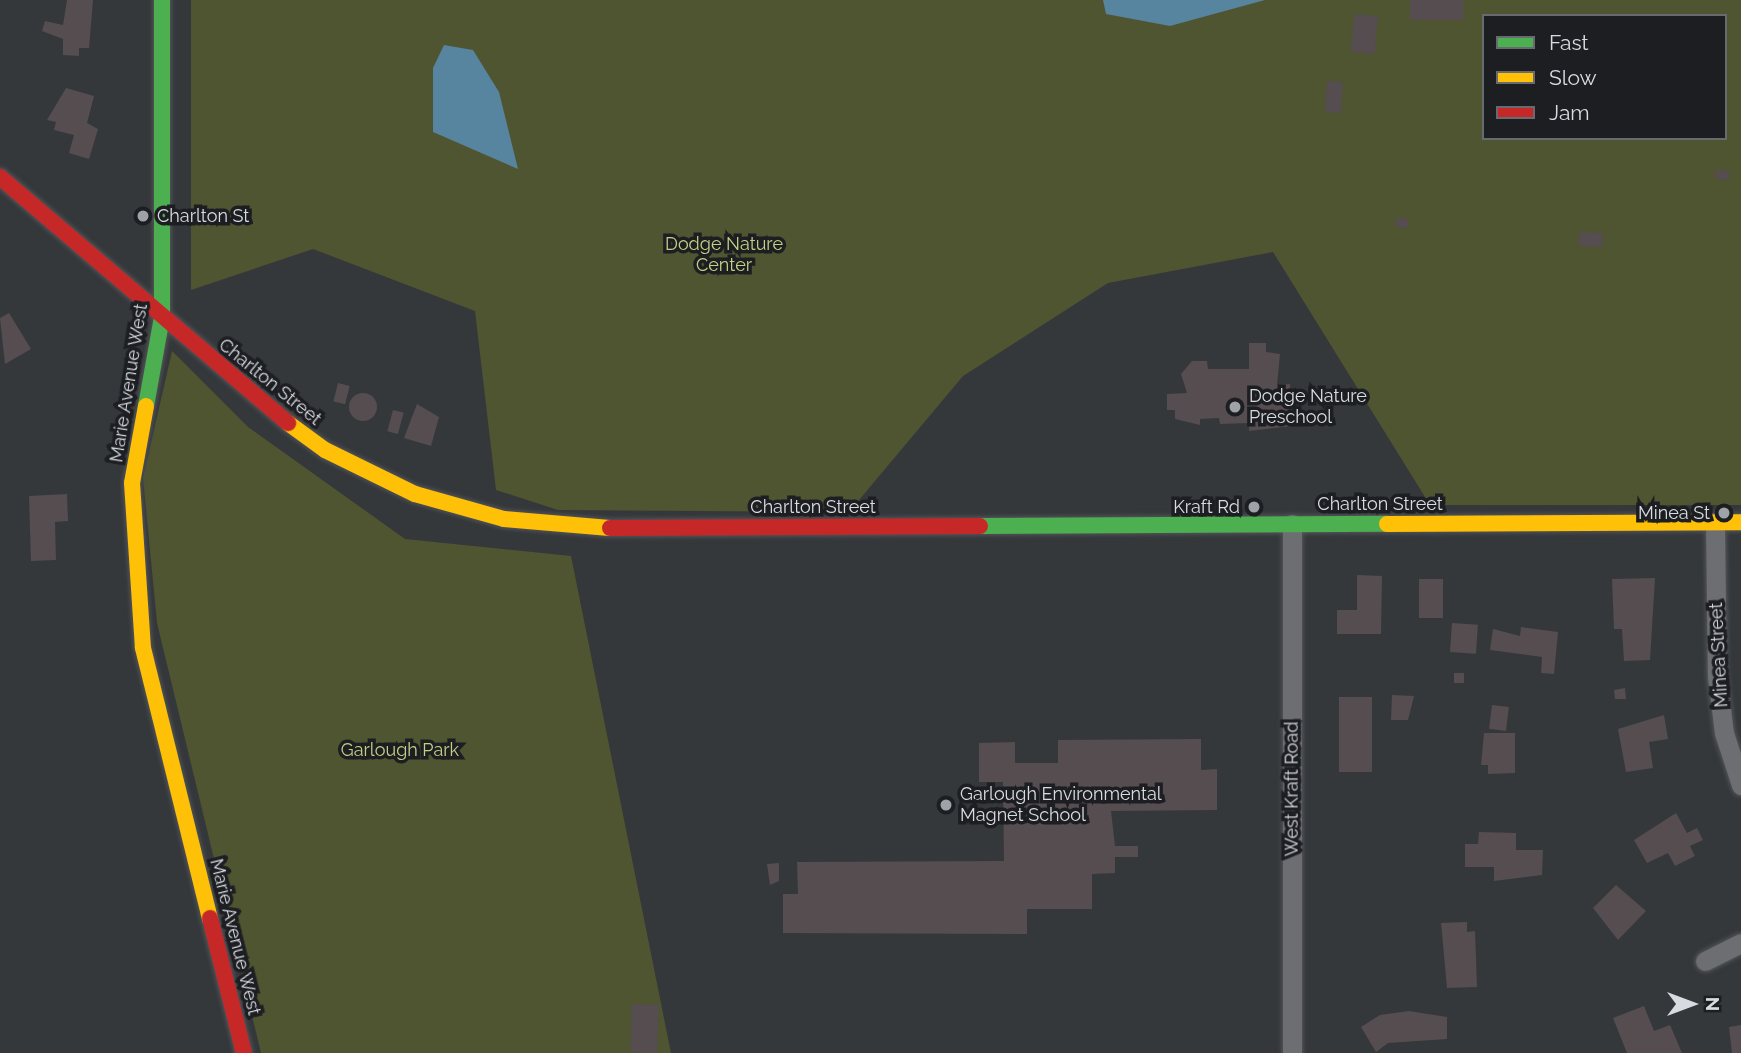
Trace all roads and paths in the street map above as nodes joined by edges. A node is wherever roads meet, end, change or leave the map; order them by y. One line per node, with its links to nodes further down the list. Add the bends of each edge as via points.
1 (162, 0): 5 (street, Marie Avenue West)
2 (0, 177): 3 (street, Charlton Street)
3 (19, 191): 4 (street); 5 (street, Charlton Street)
4 (0, 199)
5 (162, 317): 8 (street, Charlton Street, via 257,401 325,450 415,494 504,519 603,528); 12 (street, Marie Avenue West, via 132,483 137,605)
6 (1716, 522): 7 (street, Charlton Street); 8 (street, Charlton Street); 9 (street, Minea Street, via 1717,677 1724,733)
7 (1741, 522)
8 (1292, 524): 13 (street, West Kraft Road)
9 (1741, 785)
10 (1741, 943): 11 (street)
11 (1705, 961)
12 (244, 1053)
13 (1292, 1053)

